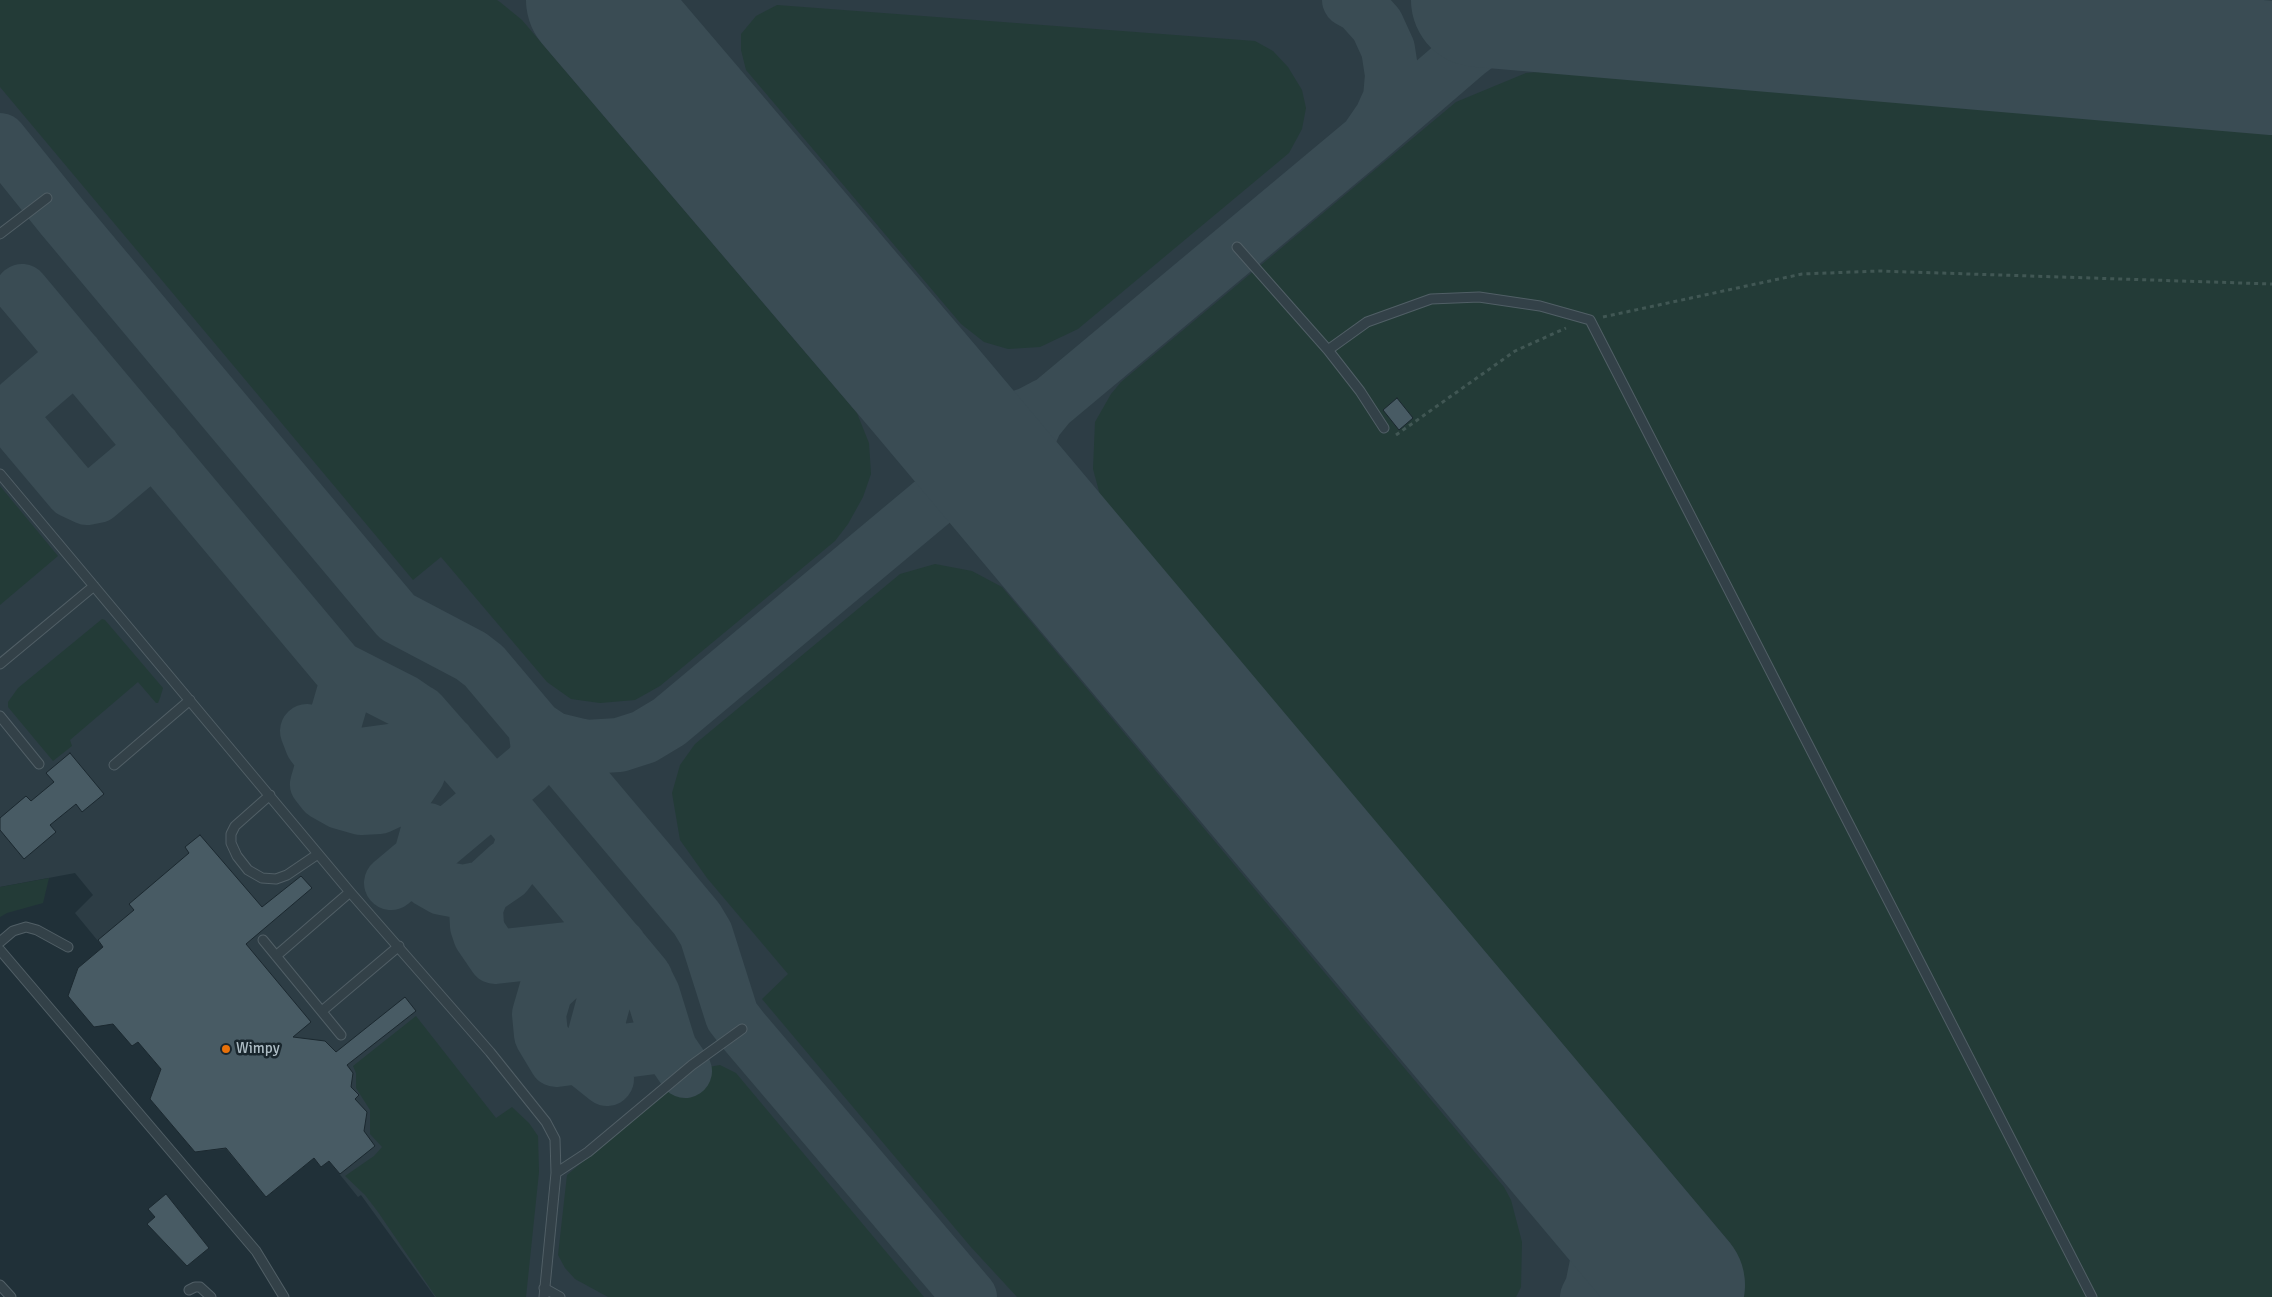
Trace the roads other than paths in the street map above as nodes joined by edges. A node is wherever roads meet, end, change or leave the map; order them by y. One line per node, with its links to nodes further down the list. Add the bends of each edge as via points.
1 (47, 198): 2 (lane)
2 (0, 234)
3 (1238, 247): 4 (lane)
4 (1328, 350): 5 (lane); 33 (lane, via 1368,322 1431,299 1479,297 1540,306 1590,320)
5 (1384, 428)
6 (0, 474): 7 (lane)
7 (94, 586): 8 (lane); 9 (lane)
8 (0, 664)
9 (190, 700): 12 (lane); 13 (lane)
10 (0, 716): 11 (lane)
11 (39, 764)
12 (114, 765)
13 (270, 795): 14 (lane); 14 (lane, via 235,826 231,834 237,856 248,870 262,878 276,879 287,876)
14 (318, 854): 15 (lane)
15 (350, 892): 18 (lane); 21 (lane)
16 (263, 940): 21 (lane)
17 (0, 942): 19 (lane, via 13,931 26,927)
18 (399, 946): 22 (lane); 25 (lane, via 546,1122 555,1139)
19 (68, 947)
20 (0, 950): 31 (lane, via 256,1251)
21 (276, 956): 22 (lane)
22 (322, 1011): 24 (lane)
23 (742, 1029): 25 (lane, via 692,1065 588,1152)
24 (341, 1035)
25 (556, 1173): 28 (lane)
26 (0, 1285): 29 (lane)
27 (189, 1290): 30 (lane, via 200,1287)
28 (544, 1293): 32 (lane)
29 (11, 1297)
30 (212, 1297)
31 (284, 1297)
32 (560, 1297)
33 (2092, 1297)

